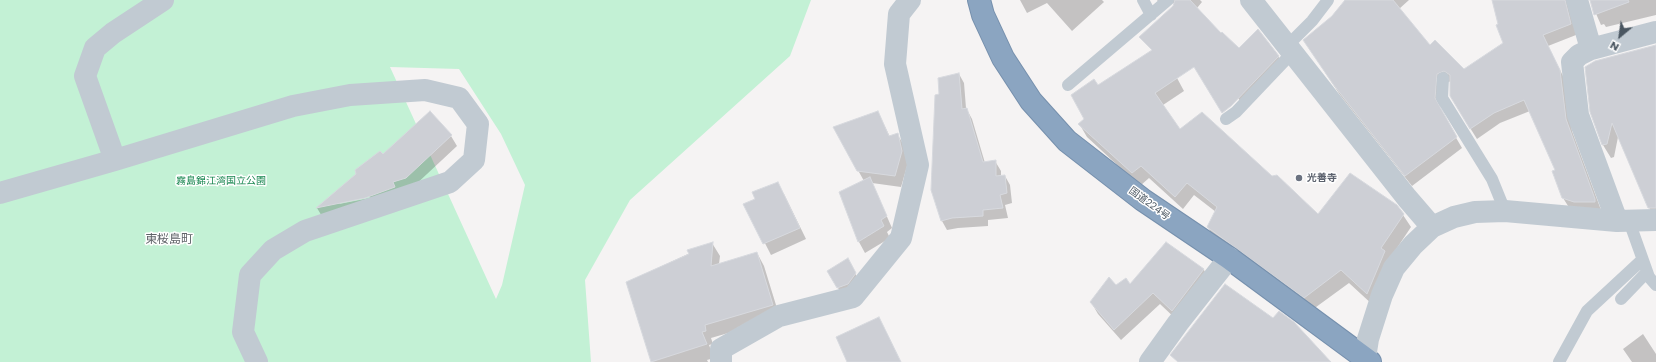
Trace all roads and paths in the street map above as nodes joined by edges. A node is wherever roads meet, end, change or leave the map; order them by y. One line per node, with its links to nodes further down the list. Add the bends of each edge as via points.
1 (163, 0): 16 (street, via 95,48 85,76)
2 (910, 0): 29 (street, via 899,14 895,64 918,165 901,238 853,297 779,316 721,349)
3 (979, 0): 22 (highway, 国道224号, via 983,15 1003,58 1031,101 1067,140 1143,200)
4 (1143, 0): 9 (lane)
5 (1168, 0): 9 (lane)
6 (1251, 0): 11 (street)
7 (1328, 0): 11 (lane)
8 (1577, 0): 12 (street)
9 (1151, 15): 14 (lane)
10 (1656, 32): 12 (street)
11 (1290, 49): 15 (lane, via 1236,112); 21 (street)
12 (1591, 49): 20 (street, via 1572,62 1578,115)
13 (1443, 78): 18 (lane, via 1442,98 1492,179)
14 (1068, 85)
15 (1226, 119)
16 (115, 160): 17 (street); 28 (street, via 293,106 350,95 425,90 459,98 478,124 474,160 450,182 305,231 273,250 250,275 243,332)
17 (0, 193)
18 (1505, 210): 20 (street); 21 (street, via 1475,212 1454,217)
19 (1656, 220): 20 (street)
20 (1623, 221): 23 (lane)
21 (1432, 227): 27 (street, via 1394,268 1368,339)
22 (1229, 258): 27 (highway, 国道224号); 30 (street)
23 (1642, 260): 24 (lane); 31 (lane, via 1587,311)
24 (1647, 272): 25 (lane); 26 (lane)
25 (1656, 285)
26 (1621, 299)
27 (1368, 360)
28 (257, 362)
29 (721, 362)
30 (1150, 362)
31 (1559, 362)

